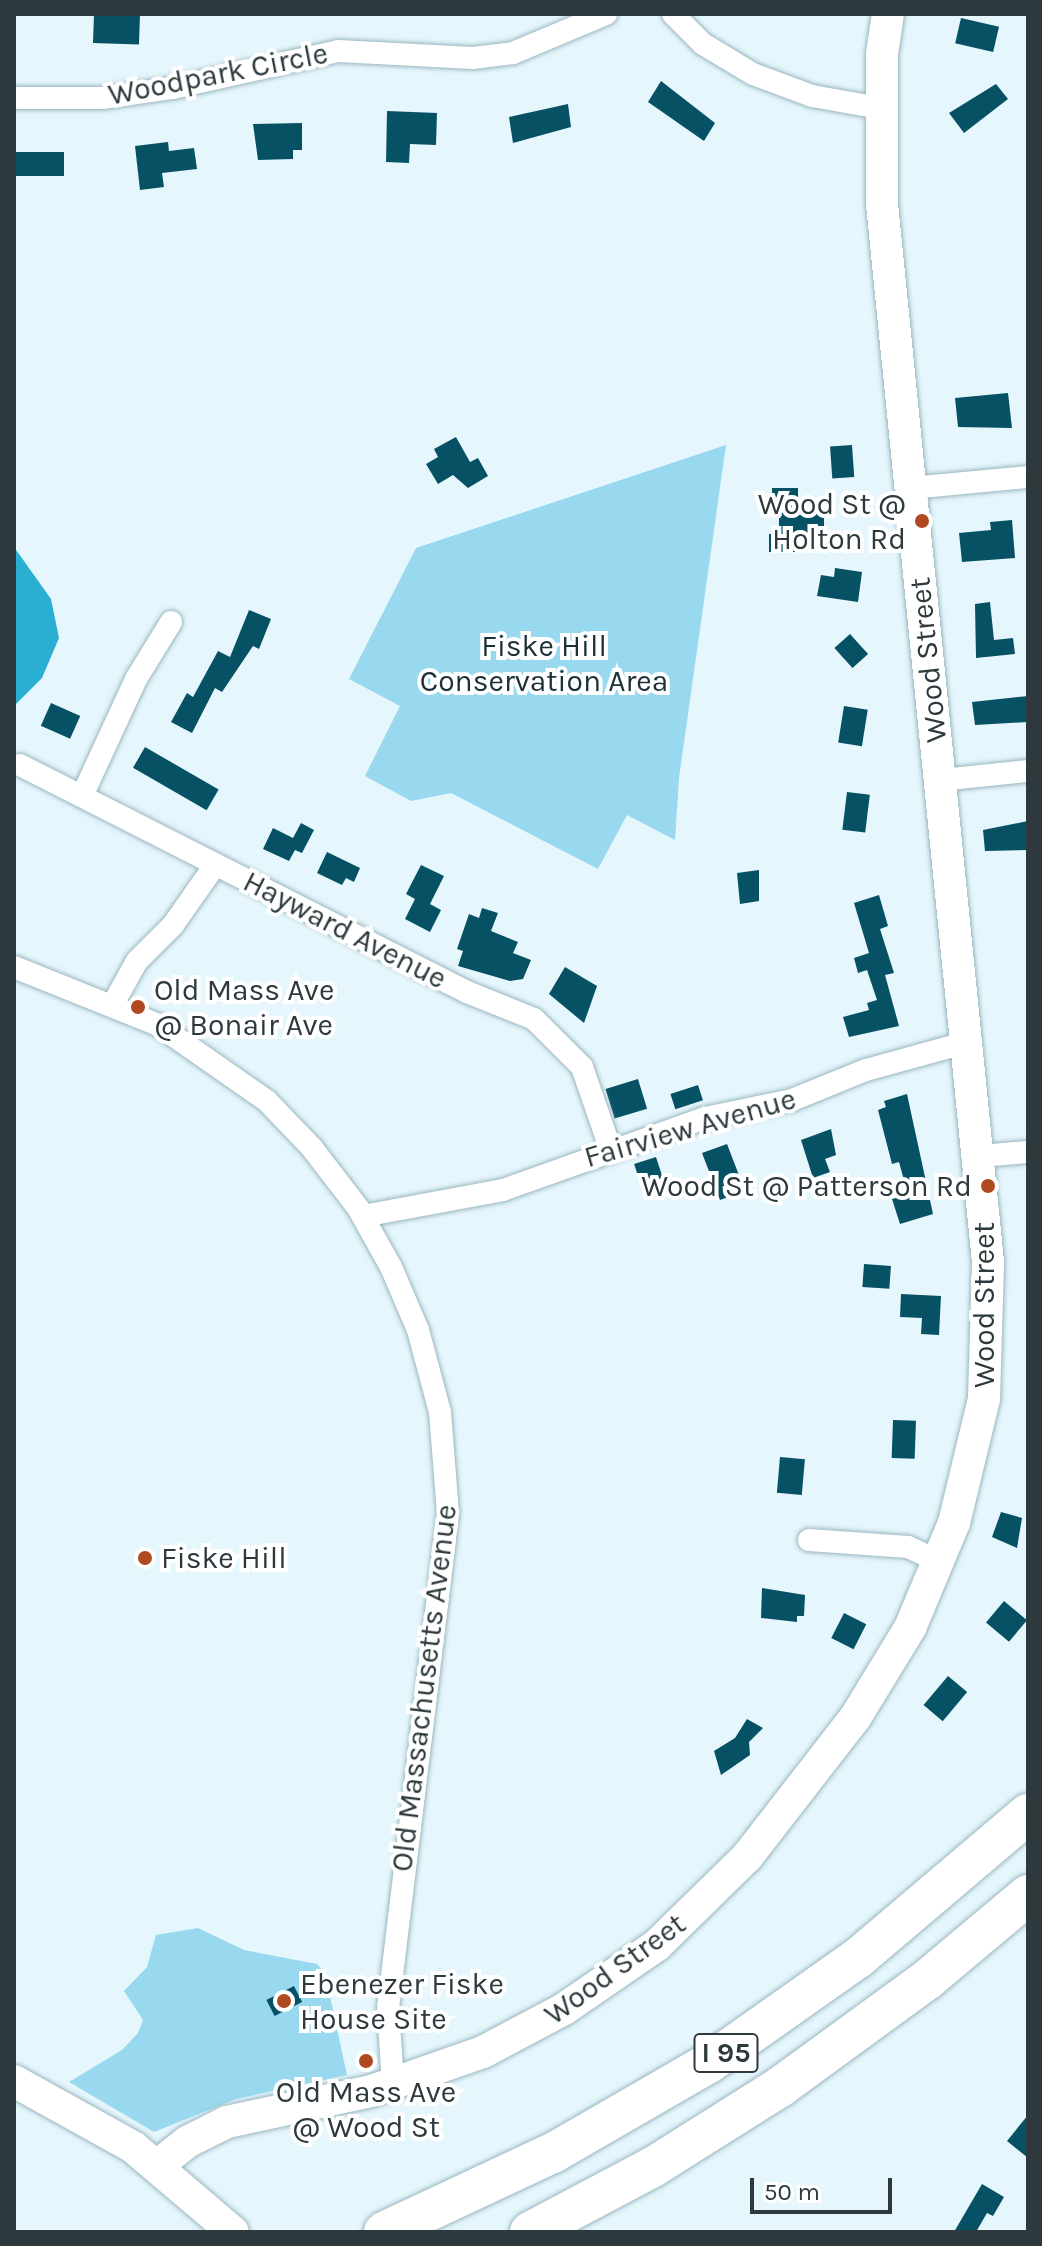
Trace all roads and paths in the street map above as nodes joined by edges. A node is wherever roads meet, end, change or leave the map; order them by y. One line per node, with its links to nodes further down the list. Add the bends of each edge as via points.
1 (606, 14): 4 (street, Woodpark Circle, via 513,53 473,58 338,51 159,90 102,98)
2 (673, 14): 5 (street, via 703,44 753,74 812,96)
3 (888, 14): 5 (street, Wood Street)
4 (14, 98)
5 (880, 108): 7 (street, Wood Street, via 882,204)
6 (1028, 477): 7 (street)
7 (911, 488): 11 (street, Wood Street)
8 (171, 622): 12 (street, via 136,679)
9 (20, 765): 12 (street, Hayward Avenue)
10 (1028, 771): 11 (street)
11 (941, 780): 16 (street, Wood Street)
12 (82, 796): 13 (street, Hayward Avenue)
13 (215, 865): 15 (street, via 173,925 137,961); 17 (street, Hayward Avenue, via 539,1023 582,1067)
14 (14, 967): 15 (street, Old Massachusetts Avenue)
15 (113, 1004): 20 (street, Old Massachusetts Avenue, via 184,1041 267,1101 312,1148)
16 (968, 1042): 17 (street, Fairview Avenue, via 866,1070 792,1100 712,1115); 19 (street, Wood Street)
17 (610, 1148): 20 (street, Fairview Avenue, via 503,1190)
18 (1028, 1152): 19 (street)
19 (980, 1156): 22 (street, Wood Street, via 988,1262 986,1386 969,1476)
20 (363, 1216): 26 (street, Old Massachusetts Avenue, via 401,1288 422,1344 440,1412 448,1490 439,1614 388,2006)
21 (809, 1540): 22 (street, via 908,1547)
22 (940, 1562): 26 (street, Wood Street, via 904,1638 855,1718 763,1837 693,1913 640,1958 564,2009 483,2052)
23 (1028, 1814): 29 (highway, I 95, via 858,1958 719,2057 553,2153)
24 (1028, 1895): 30 (highway, I 95, via 928,1979 780,2087 653,2167)
25 (14, 2081): 27 (street, via 89,2119)
26 (393, 2085): 27 (street, Wood Street, via 221,2124)
27 (158, 2165): 28 (street)
28 (228, 2228)
29 (384, 2232)
30 (530, 2232)

